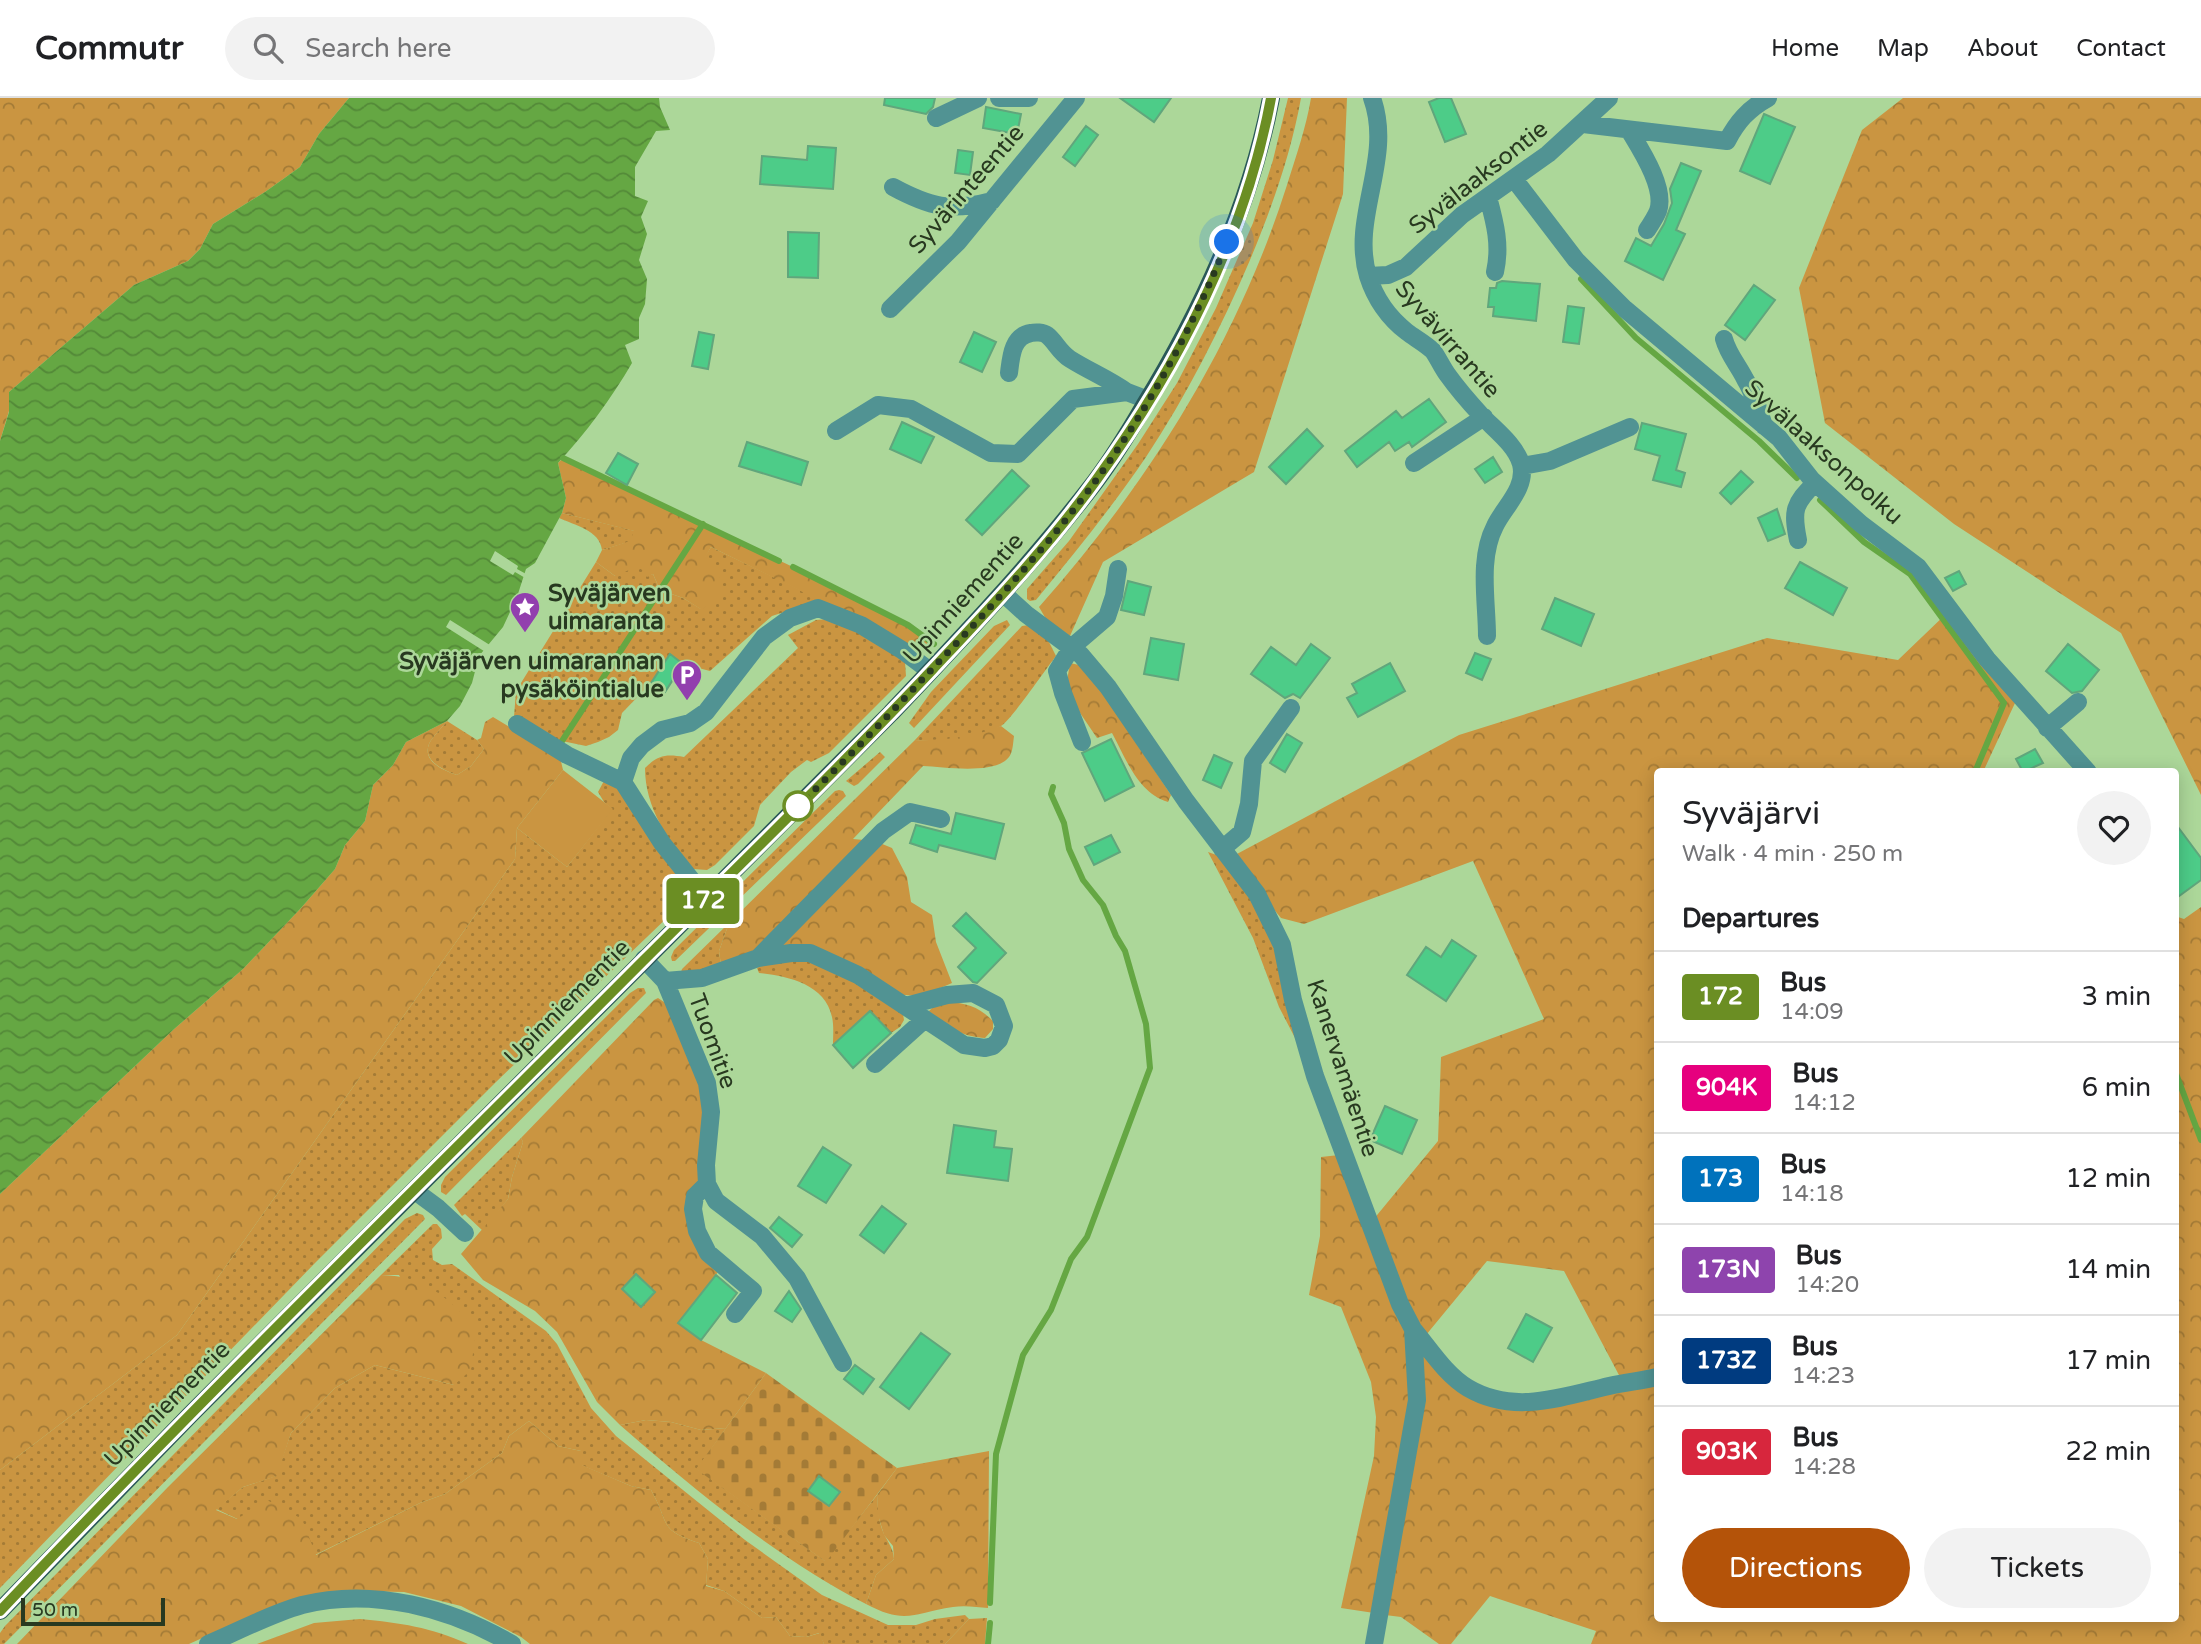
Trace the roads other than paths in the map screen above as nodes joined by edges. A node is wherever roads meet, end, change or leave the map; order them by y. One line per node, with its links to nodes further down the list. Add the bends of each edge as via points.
1 (978, 98): 9 (street)
2 (999, 98): 3 (street)
3 (1029, 98)
4 (1076, 98): 15 (street, Syvärinteentie)
5 (1271, 98): 23 (main road, Upinniementie, via 1236,221 1210,284)
6 (1372, 98): 18 (street, Syvävirrantie, via 1380,133 1363,245)
7 (1609, 98): 10 (street, Syvälaaksontie)
8 (1768, 98): 11 (street, via 1752,106 1727,141)
9 (936, 118)
10 (1583, 124): 11 (street); 12 (street, Syvälaaksontie)
11 (1629, 130): 16 (street, via 1649,163 1657,188 1659,209)
12 (1514, 179): 14 (street, Syvälaaksontie); 25 (street, Syvälaaksonpolku, via 1576,260 1625,309)
13 (893, 187): 15 (street, via 942,207 965,208)
14 (1489, 197): 17 (street, via 1499,255); 18 (street, Syvälaaksontie, via 1462,215 1406,267 1388,275)
15 (992, 201): 19 (street, Syvärinteentie)
16 (1647, 230)
17 (1495, 272)
18 (1368, 276): 24 (street, Syvävirrantie, via 1381,305 1432,350)
19 (890, 309)
20 (1724, 339): 25 (street)
21 (1009, 373): 22 (street, via 1017,340 1037,332 1046,335 1065,356)
22 (1127, 392): 23 (street); 27 (street, via 1073,399 1018,454 991,453 911,409 878,405)
23 (1148, 400): 33 (main road, Upinniementie, via 1097,479)
24 (1484, 417): 28 (street); 29 (street, Syvävirrantie, via 1515,450)
25 (1764, 426): 30 (street, Syvälaaksonpolku)
26 (1630, 427): 29 (street, via 1550,461)
27 (836, 431)
28 (1414, 464)
29 (1522, 466): 34 (street, via 1518,487 1494,526 1487,553)
30 (1815, 482): 31 (street, via 1794,511); 40 (street, Syvälaaksonpolku, via 1918,567 1987,659)
31 (1798, 540)
32 (1118, 569): 35 (street, via 1107,617)
33 (1003, 594): 35 (street, Kanervamäentie); 36 (main road, Upinniementie)
34 (1487, 636)
35 (1072, 647): 41 (street, via 1057,671); 45 (street, Kanervamäentie, via 1108,687)
36 (930, 671): 43 (street, via 862,625 818,608 790,618 764,637 706,712 690,723 662,730 642,745 631,758); 46 (main road, Upinniementie)
37 (2078, 702): 40 (street)
38 (1291, 708): 45 (street, via 1253,761 1242,832)
39 (517, 724): 43 (street)
40 (2047, 728): 42 (street, Syvälaaksonpolku)
41 (1082, 742)
42 (2084, 768)
43 (623, 782): 46 (street, via 662,844)
44 (941, 819): 47 (street, via 909,812 883,831)
45 (1222, 849): 57 (street, Kanervamäentie, via 1257,894 1282,945 1315,1076)
46 (706, 898): 48 (main road, Upinniementie)
47 (758, 958): 49 (street, via 702,978); 50 (street, via 810,953 858,975)
48 (644, 959): 49 (street, Tuomitie); 54 (main road, Upinniementie)
49 (664, 981): 53 (street, Tuomitie, via 711,1097)
50 (906, 1006): 51 (street); 51 (street, via 973,993 996,1006 1004,1026 999,1040 985,1048 964,1045)
51 (925, 1019): 52 (street)
52 (875, 1064)
53 (707, 1184): 56 (street, via 695,1196 697,1231 708,1253 753,1291); 58 (street, via 716,1201 762,1236 797,1278)
54 (415, 1191): 55 (street); 60 (main road, Upinniementie)
55 (465, 1233)
56 (735, 1314)
57 (1413, 1329): 59 (street, via 1447,1371 1467,1387 1509,1402 1535,1403); 61 (street, Kanervamäentie, via 1417,1400)
58 (843, 1363)
59 (1654, 1378)
60 (0, 1611)
61 (1375, 1643)
62 (208, 1644): 63 (street, via 301,1605 351,1599 429,1608)
63 (512, 1644)

